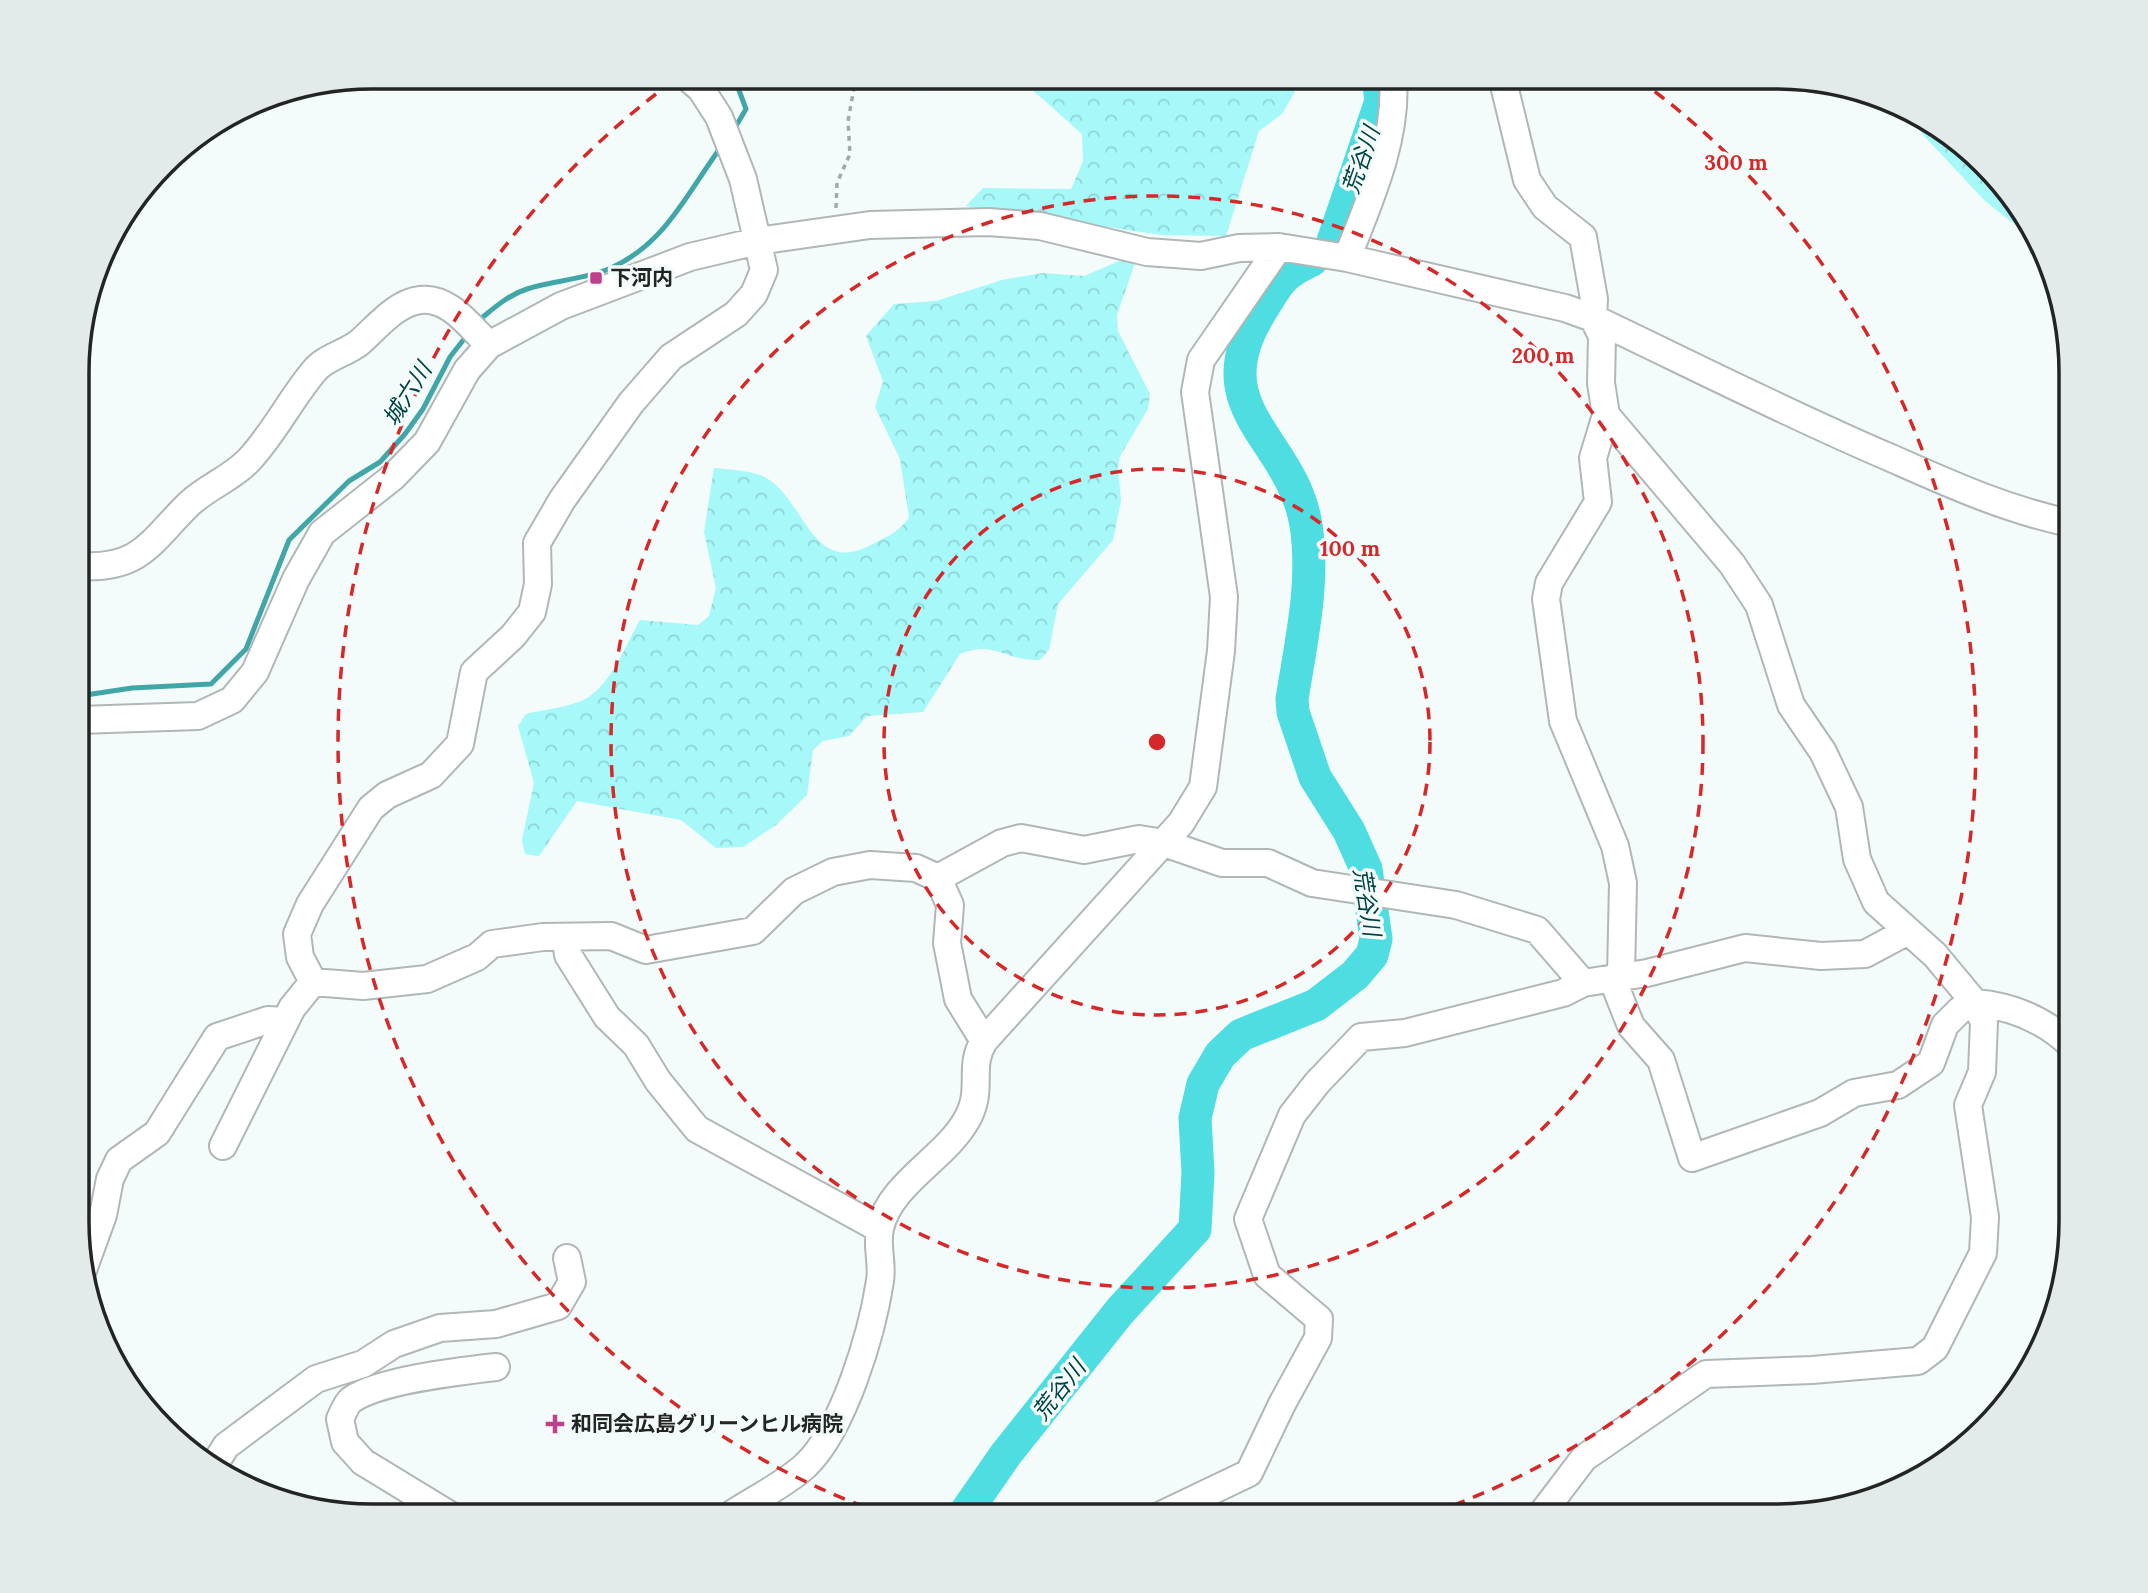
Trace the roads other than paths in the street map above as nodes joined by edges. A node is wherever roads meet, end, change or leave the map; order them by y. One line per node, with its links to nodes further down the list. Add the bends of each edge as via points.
1 (701, 89): 4 (street, via 719,117 743,179)
2 (1394, 89): 6 (street, via 1385,152)
3 (1505, 89): 7 (street, via 1527,180 1545,206 1583,237)
4 (758, 241): 5 (street, via 870,225 988,222 1040,226 1147,252 1201,256 1239,248); 8 (street, via 690,257 561,306); 18 (street, via 764,270 754,294 736,314 671,357 631,403 562,500 537,543 538,584 532,612 474,673 460,744 431,775 387,795 371,808 310,904 297,934 300,957)
5 (1279, 247): 6 (street); 13 (street, via 1201,360 1195,392 1224,597 1221,651 1203,787)
6 (1347, 258): 7 (street)
7 (1593, 318): 9 (street, via 1602,336); 10 (street, via 1954,486)
8 (486, 342): 11 (street, via 448,305 422,299 400,306 352,349 317,367 248,462 190,504 162,536 133,557 105,568); 12 (street, via 427,442 393,477 322,533 255,672 232,700 198,716)
9 (1606, 415): 15 (street, via 1732,564 1759,605 1791,705 1823,752 1849,807 1857,859 1876,902); 17 (street, via 1593,458 1598,502 1549,583 1546,599 1563,721 1615,846 1623,883)
10 (2059, 520)
11 (89, 567)
12 (89, 720)
13 (1164, 843): 14 (street, via 1139,839 1084,850 1021,838 1002,843); 19 (street, via 1222,863 1268,863 1312,883 1456,905 1537,930); 23 (street)
14 (938, 878): 16 (street, via 915,868 870,866 833,872 794,891 753,931 646,950 611,936); 23 (street, via 950,905 947,943 958,999)
15 (1908, 931): 17 (street, via 1865,954 1821,956 1745,948 1647,973); 20 (street)
16 (566, 939): 18 (street, via 543,937 492,944 477,957 427,979 363,986); 25 (street, via 568,955 607,1017 636,1045 696,1129)
17 (1616, 976): 19 (street); 20 (street, via 1631,1026 1661,1060 1692,1157 1820,1113 1854,1094 1898,1085 1931,1063 1945,1025)
18 (313, 982): 21 (street)
19 (1583, 983): 32 (street, via 1563,993 1405,1033 1361,1037 1292,1115 1248,1219 1267,1275 1319,1320 1318,1338 1249,1473)
20 (1975, 1003): 22 (street, via 2002,1005); 33 (street, via 1984,1022 1982,1072 1968,1105 1985,1217 1983,1254 1935,1348 1918,1361 1706,1374 1584,1458)
21 (285, 1021): 24 (street); 26 (street, via 268,1020 217,1037 157,1133 119,1160)
22 (2059, 1029)
23 (984, 1041): 25 (street, via 976,1054 977,1097 966,1123 888,1208)
24 (223, 1146)
25 (880, 1229): 31 (street, via 881,1277 870,1337 828,1437 804,1466)
26 (91, 1248)
27 (567, 1258): 29 (street, via 572,1282 558,1306 496,1324 440,1328 394,1344 363,1364 316,1378 226,1446)
28 (496, 1367): 30 (street, via 371,1390 349,1401 340,1419 345,1442 363,1462)
29 (218, 1458)
30 (431, 1504)
31 (747, 1504)
32 (1184, 1504)
33 (1549, 1504)

